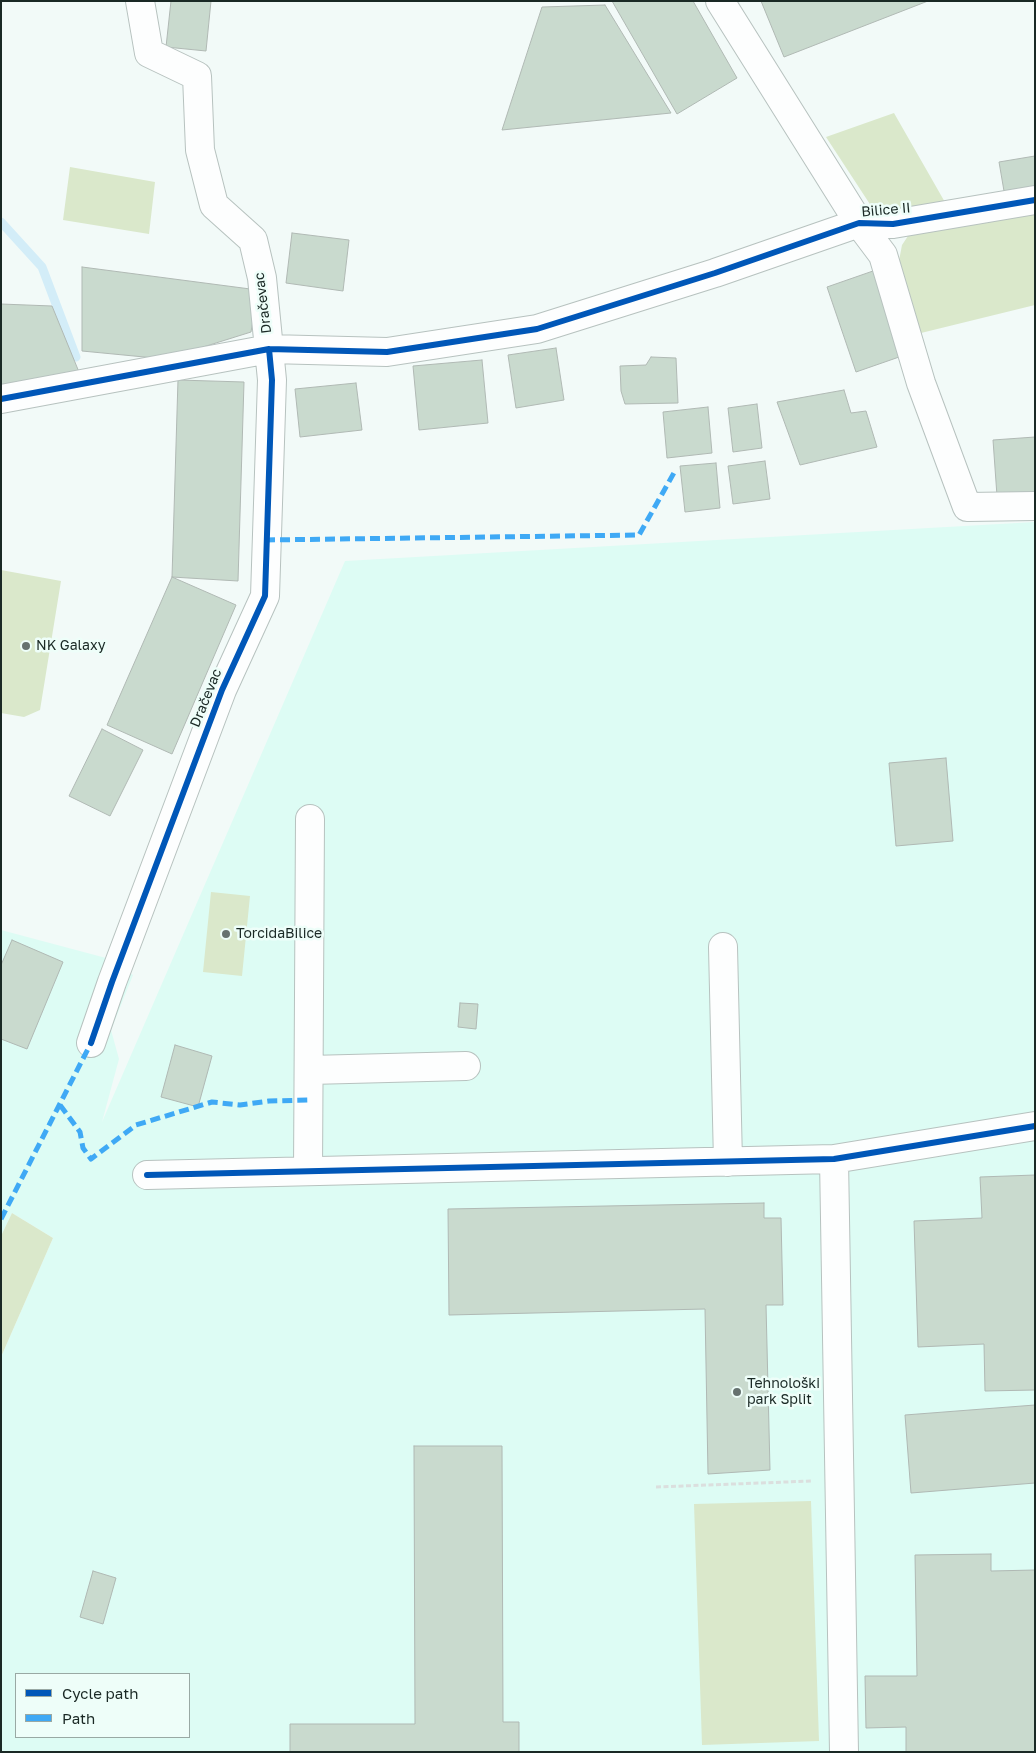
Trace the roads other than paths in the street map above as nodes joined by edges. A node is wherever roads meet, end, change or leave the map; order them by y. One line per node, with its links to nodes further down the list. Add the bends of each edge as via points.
1 (140, 1): 5 (street, Dračevac, via 149,53 197,76 200,150 214,204 253,240 262,278)
2 (720, 1): 4 (street, Bilice II)
3 (1035, 200): 4 (street, Bilice II, via 893,224)
4 (859, 224): 5 (street, Bilice II, via 537,329 387,352); 7 (street, Bilice II, via 883,255 921,383 967,506)
5 (268, 349): 6 (street, Bilice II); 10 (street, Dračevac, via 272,380 265,596 222,690)
6 (1, 399)
7 (1035, 506)
8 (310, 819): 12 (street)
9 (723, 947): 15 (street)
10 (91, 1043)
11 (466, 1066): 12 (street)
12 (310, 1070): 16 (street)
13 (1035, 1126): 14 (street)
14 (834, 1159): 15 (street); 18 (street)
15 (728, 1162): 16 (street)
16 (308, 1172): 17 (street)
17 (147, 1175)
18 (844, 1752)

